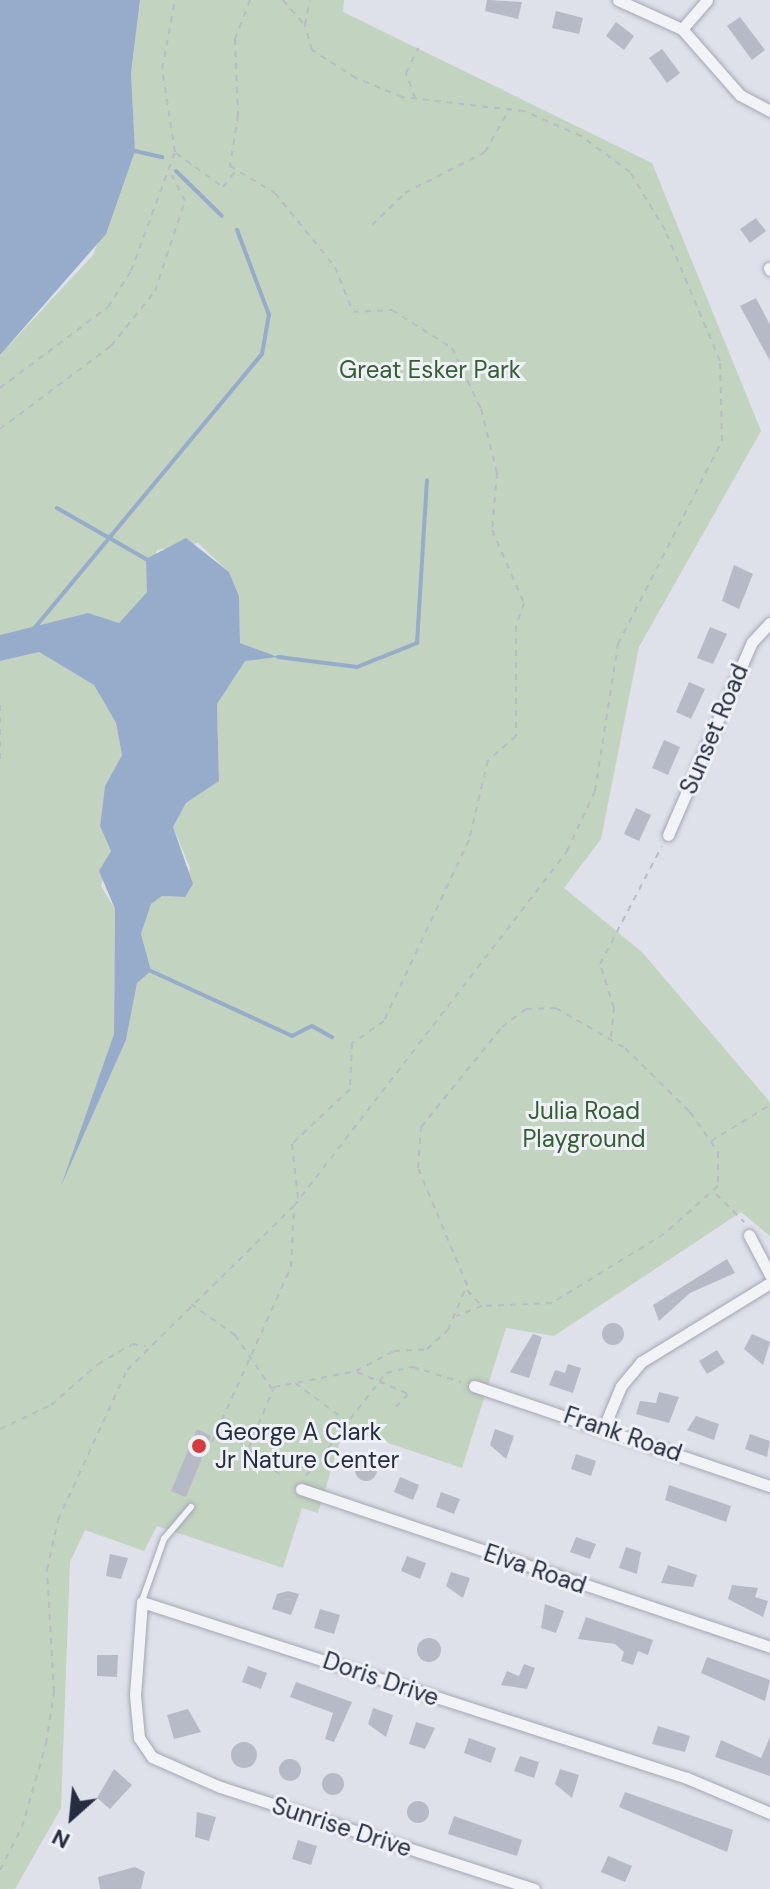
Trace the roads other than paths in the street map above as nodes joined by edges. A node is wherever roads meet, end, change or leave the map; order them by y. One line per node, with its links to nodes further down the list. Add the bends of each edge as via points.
1 (618, 0): 3 (street)
2 (707, 0): 3 (street)
3 (682, 29): 4 (street, via 740,95)
4 (770, 111)
5 (768, 624): 6 (street, Sunset Road, via 752,642)
6 (668, 835)
7 (749, 1235): 8 (street)
8 (770, 1275)
9 (770, 1283): 11 (street, via 641,1362 621,1386)
10 (474, 1386): 11 (street, Frank Road)
11 (604, 1427): 13 (street, Frank Road)
12 (301, 1485): 16 (street, Elva Road)
13 (770, 1486)
14 (191, 1507): 15 (lane, via 164,1539)
15 (142, 1602): 17 (street, Doris Drive, via 687,1778); 18 (street, Sunrise Drive, via 135,1695 139,1738 152,1757 220,1787)
16 (770, 1647)
17 (770, 1813)
18 (534, 1889)

